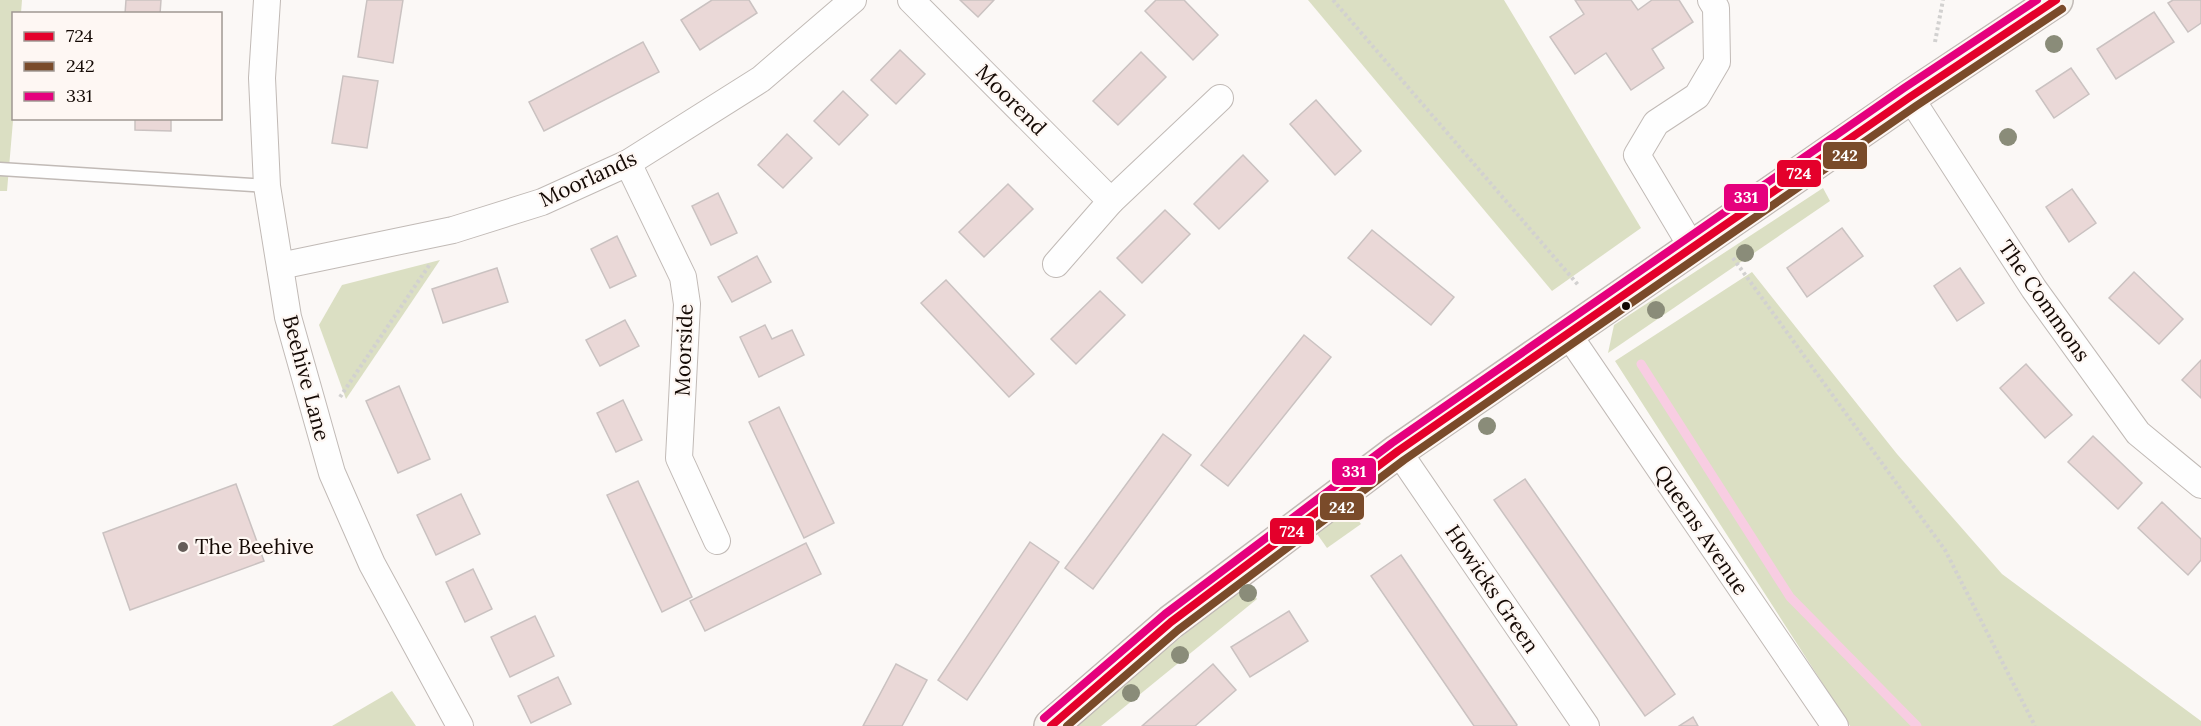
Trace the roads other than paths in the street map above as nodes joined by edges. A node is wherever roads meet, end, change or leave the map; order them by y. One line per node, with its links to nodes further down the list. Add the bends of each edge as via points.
1 (267, 0): 10 (street, Beehive Lane, via 262,78)
2 (853, 0): 8 (street, Moorlands, via 761,79)
3 (911, 0): 11 (street, Moorend)
4 (1711, 0): 12 (street, via 1716,9 1718,62 1697,96 1656,123 1637,155)
5 (2056, 0): 6 (street)
6 (1910, 97): 12 (street); 17 (street, The Commons, via 2034,289 2138,433)
7 (1220, 98): 11 (street)
8 (628, 163): 14 (street, Moorlands, via 542,202 453,230); 18 (street, Moorside, via 683,278 687,304 679,458)
9 (0, 169): 10 (lane)
10 (267, 186): 14 (street, Beehive Lane)
11 (1111, 201): 13 (street)
12 (1704, 241): 15 (street)
13 (1056, 264)
14 (280, 266): 19 (street, Beehive Lane, via 288,317 332,473 372,564)
15 (1568, 334): 16 (street); 22 (street, Queens Avenue)
16 (1398, 451): 20 (street, via 1172,622); 21 (street, Howicks Green)
17 (2201, 485)
18 (717, 541)
19 (460, 726)
20 (1051, 726)
21 (1586, 726)
22 (1835, 726)

